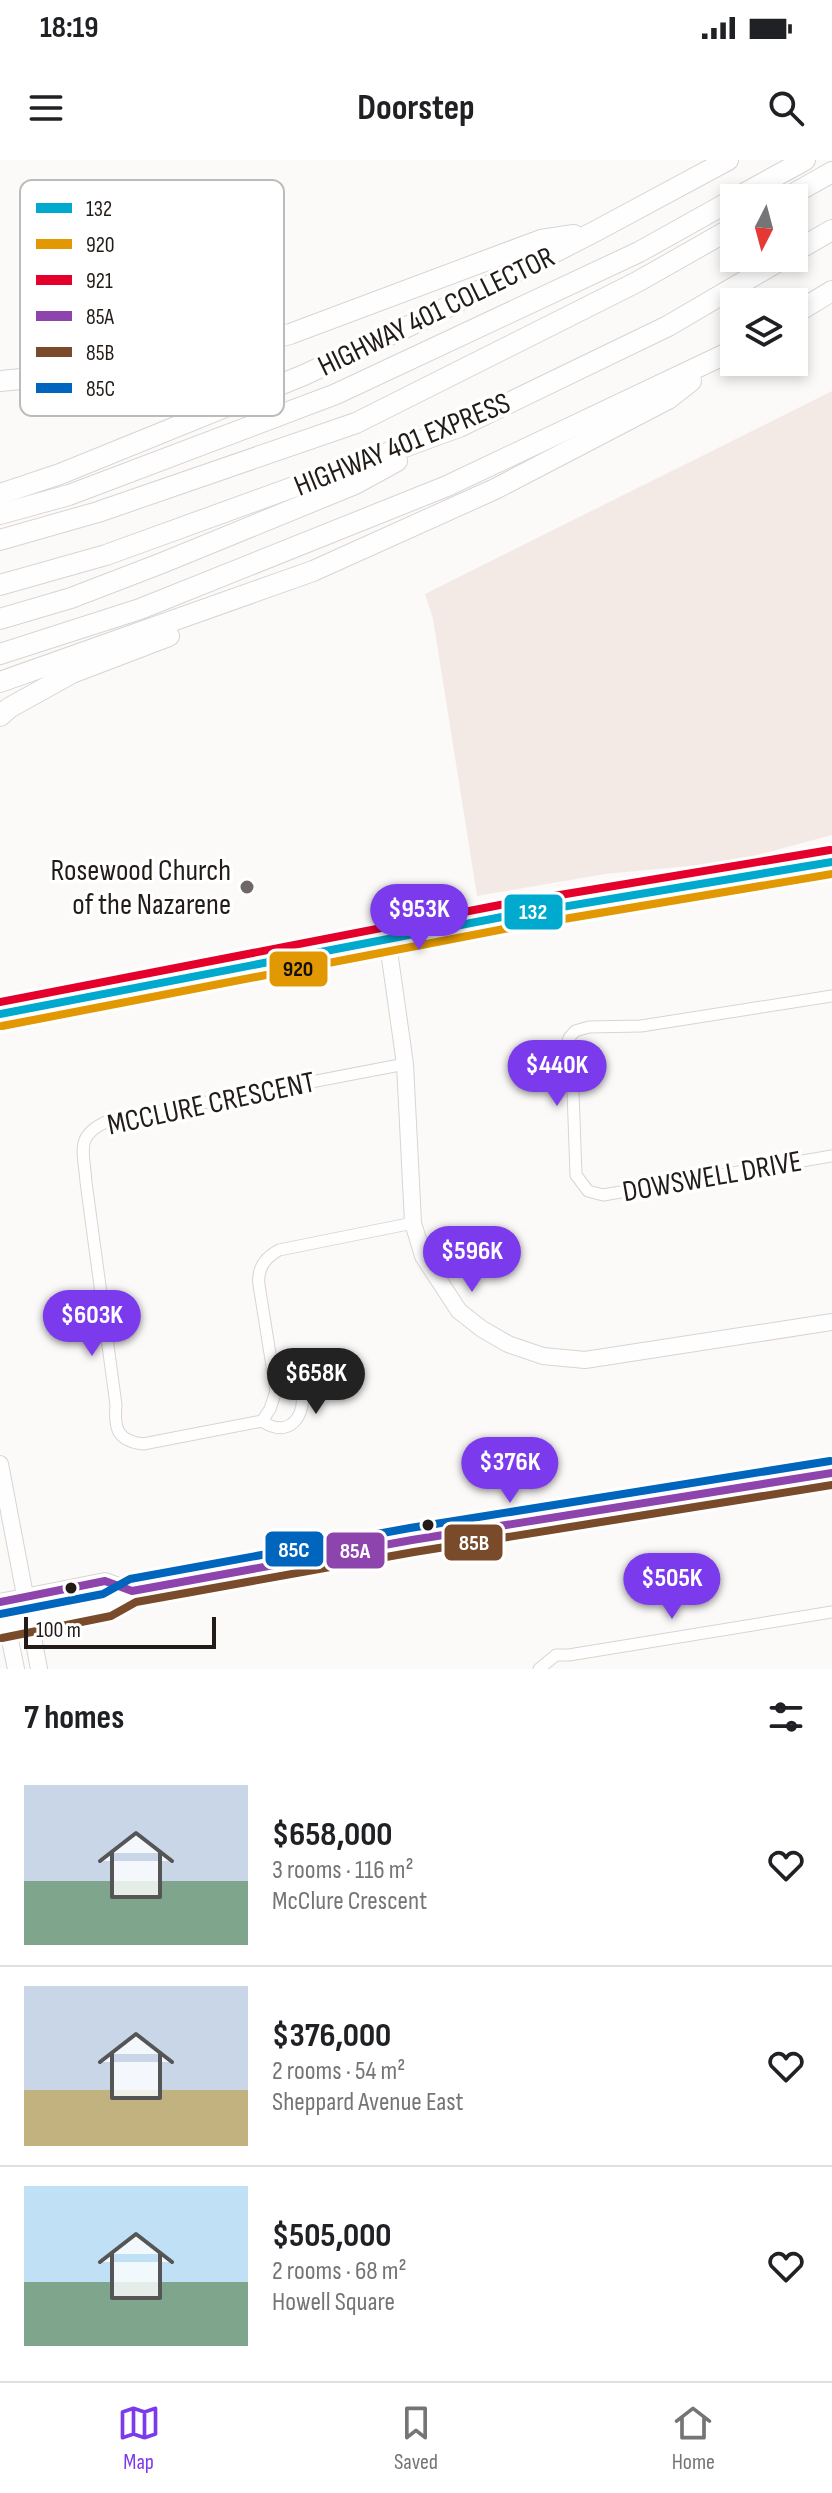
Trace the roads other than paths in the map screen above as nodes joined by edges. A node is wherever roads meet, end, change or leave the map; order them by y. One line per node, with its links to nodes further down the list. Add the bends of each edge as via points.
1 (728, 160): 8 (highway, HIGHWAY 401 COLLECTOR)
2 (805, 160): 4 (highway)
3 (832, 172): 5 (highway)
4 (762, 184)
5 (808, 186)
6 (720, 207): 20 (highway, via 639,252)
7 (832, 230): 10 (highway)
8 (594, 232): 14 (highway, via 541,240); 19 (highway, HIGHWAY 401 COLLECTOR)
9 (720, 235): 26 (highway, HIGHWAY 401 EXPRESS, via 356,423)
10 (808, 244)
11 (760, 272): 23 (highway, HIGHWAY 401 EXPRESS, via 668,326)
12 (832, 291): 13 (highway)
13 (808, 306)
14 (284, 336)
15 (720, 357): 30 (highway, via 447,486 140,609)
16 (720, 359): 27 (highway, via 668,399 535,469)
17 (20, 379): 18 (highway)
18 (0, 381)
19 (284, 383)
20 (284, 414)
21 (203, 416): 24 (highway, HIGHWAY 401 COLLECTOR)
22 (278, 416): 25 (highway, via 69,495)
23 (459, 427): 28 (highway, HIGHWAY 401 EXPRESS, via 106,555); 29 (highway, via 340,490 71,598)
24 (0, 494)
25 (0, 514)
26 (0, 540)
27 (313, 571): 31 (highway); 32 (highway, via 288,590 72,673)
28 (0, 585)
29 (0, 619)
30 (0, 654)
31 (0, 682)
32 (0, 716)
33 (832, 862): 34 (main road)
34 (387, 937): 36 (main road); 37 (main road)
35 (832, 996): 38 (street, DOWSWELL DRIVE, via 641,1026 589,1027 575,1031 566,1048 576,1175 588,1191 603,1195)
36 (0, 1014)
37 (405, 1064): 39 (main road); 42 (street, MCCLURE CRESCENT, via 108,1121 92,1128 85,1139 116,1405 114,1425 119,1433 143,1444)
38 (832, 1156)
39 (413, 1223): 40 (main road, via 423,1256 459,1311 508,1344 543,1356 585,1360); 41 (street, via 279,1250 268,1257 258,1275)
40 (832, 1322)
41 (272, 1370): 42 (street, via 276,1391); 42 (street, MCCLURE CRESCENT, via 301,1388 304,1399 287,1428)
42 (262, 1421)
43 (0, 1464): 46 (main road)
44 (832, 1473): 45 (main road)
45 (132, 1591): 46 (main road, via 105,1581); 49 (main road, via 107,1605)
46 (27, 1597): 47 (main road); 49 (main road)
47 (1, 1598): 50 (main road)
48 (832, 1612): 53 (street, via 556,1655)
49 (31, 1620): 50 (main road); 52 (main road)
50 (4, 1625): 51 (main road)
51 (16, 1669)
52 (39, 1669)
53 (539, 1669)

